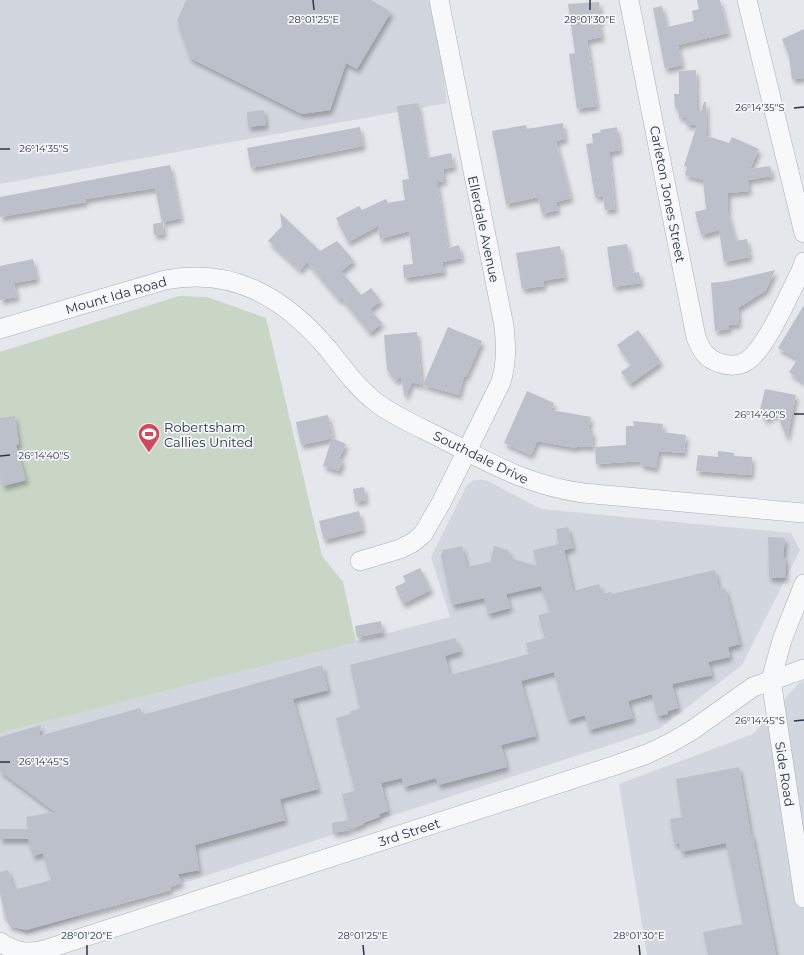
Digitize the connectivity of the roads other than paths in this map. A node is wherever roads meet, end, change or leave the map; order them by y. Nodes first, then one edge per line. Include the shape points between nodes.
1 (439, 0) edge
2 (630, 0) edge
3 (747, 0) edge
4 (804, 233) edge
5 (804, 262) edge
6 (234, 282) joint
7 (0, 329) edge
8 (466, 451) junction
9 (804, 513) edge
10 (360, 561) dead end
11 (804, 584) edge
12 (804, 669) edge
13 (771, 680) junction
14 (804, 898) edge
15 (0, 942) edge

1 - 8 street, Ellerdale Avenue via 506,344 505,368 501,382
2 - 5 street, Carleton Jones Street via 696,337 705,355 720,363 735,365 748,360 768,334
3 - 4 street
6 - 7 street, Mount Ida Road via 204,277 165,280
6 - 8 street, Southdale Drive via 272,298 295,314 376,402
8 - 9 street, Southdale Drive via 522,478 563,490
8 - 10 street, Ellerdale Avenue via 432,521 418,539 400,549
11 - 13 street, Side Road via 782,640
12 - 13 street, 3rd Street
13 - 14 street, Side Road
13 - 15 street, 3rd Street via 737,696 691,731 670,743 613,766 44,950 18,951

